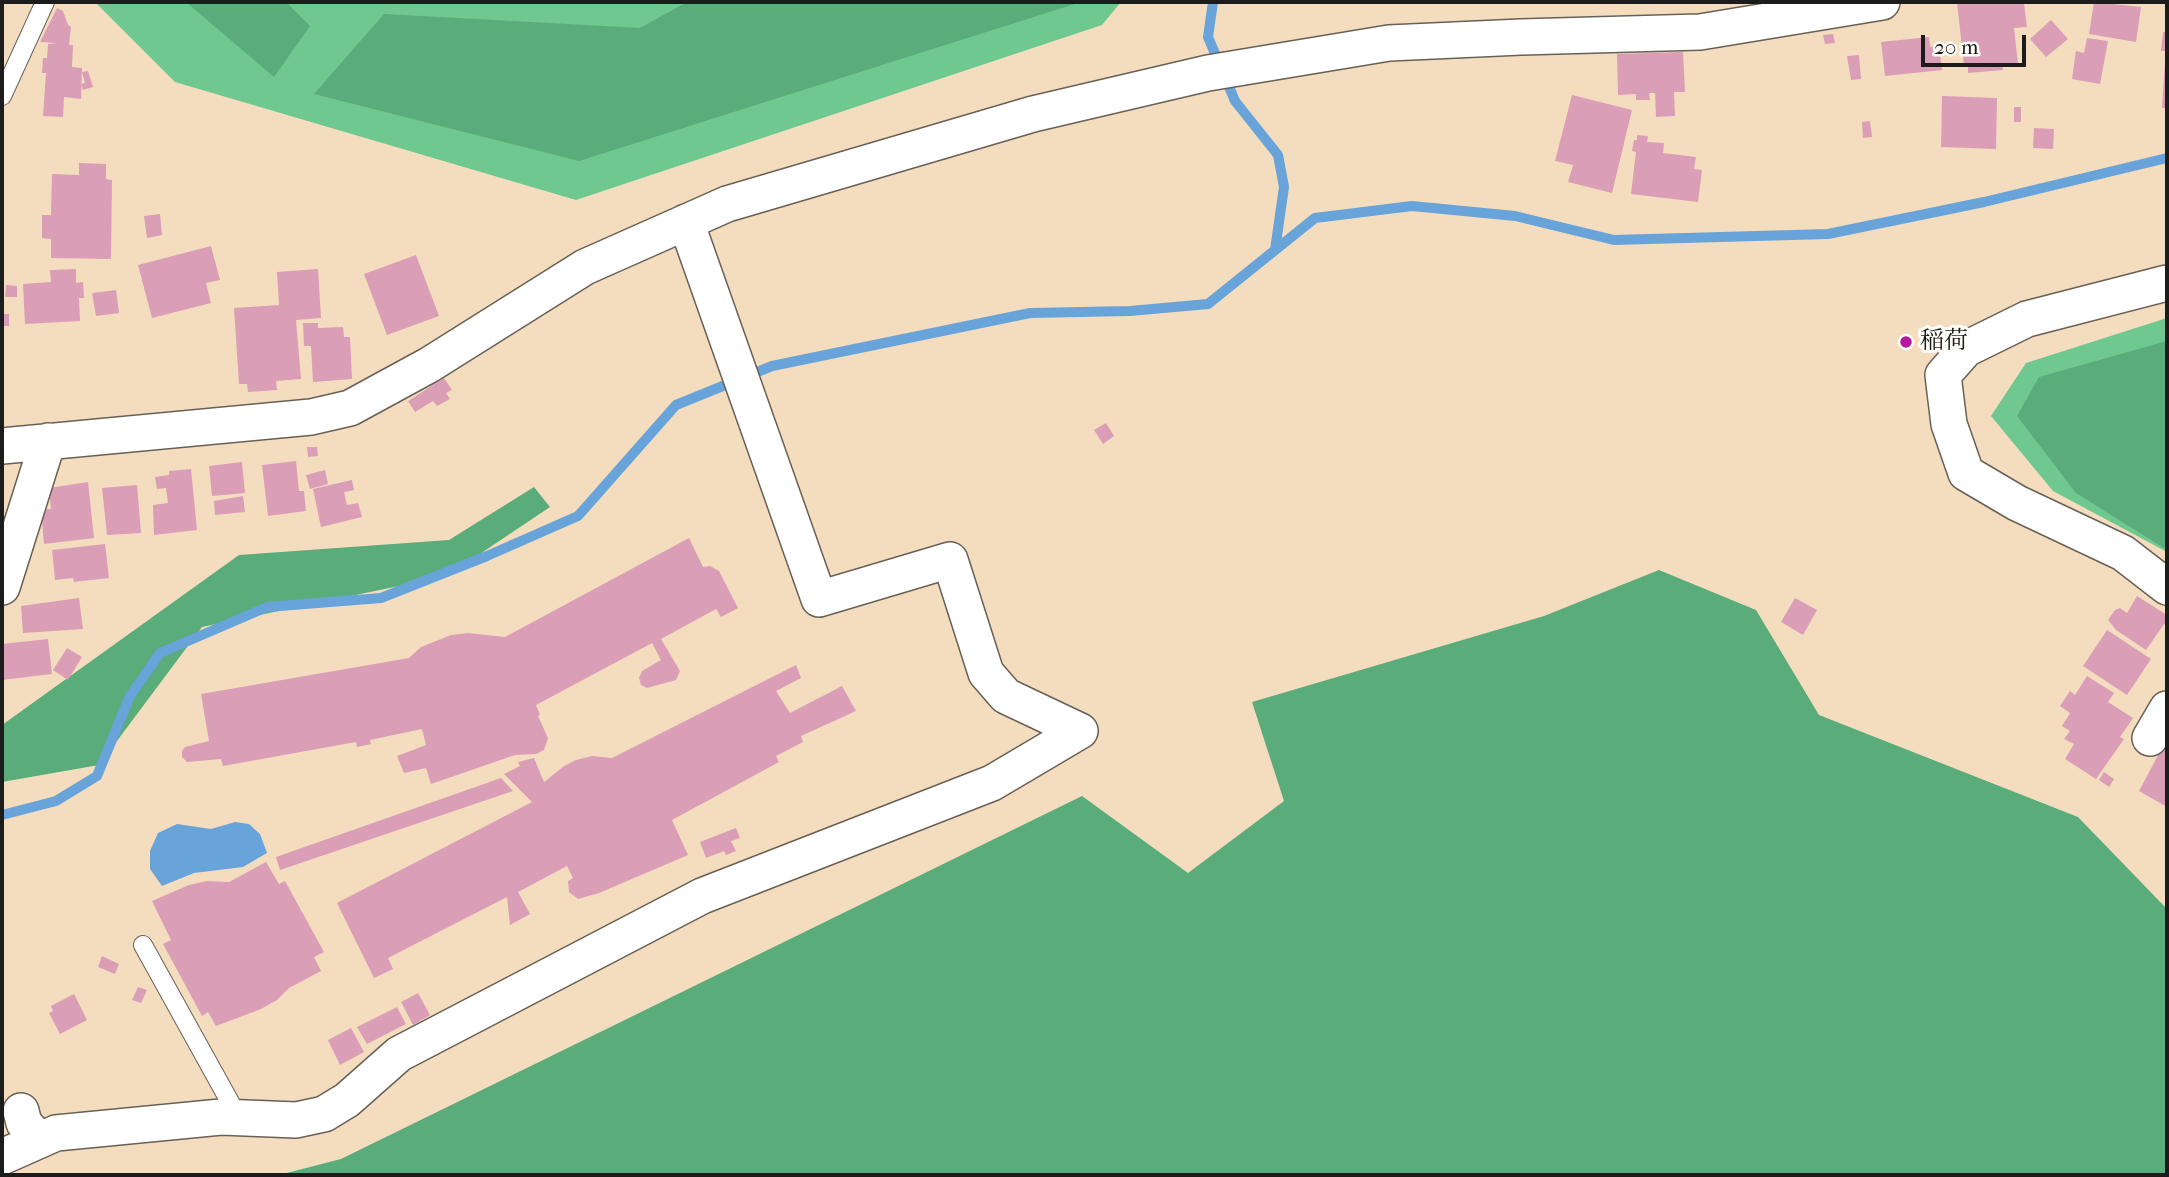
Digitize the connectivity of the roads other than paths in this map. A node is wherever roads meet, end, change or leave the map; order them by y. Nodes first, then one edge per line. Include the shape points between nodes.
1 (45, 2) edge
2 (1882, 2) edge
3 (2, 96) edge
4 (686, 222) junction
5 (2167, 283) edge
6 (48, 441) junction
7 (2, 446) edge
8 (2, 587) edge
9 (2167, 587) edge
10 (143, 945) dead end
11 (235, 1118) junction
12 (2, 1157) edge

1 - 3 lane
2 - 4 street via 1700,32 1389,43 1208,73 994,125 756,194
4 - 6 street via 585,267 429,365 350,408 311,417
4 - 11 street via 819,598 950,560 986,673 1006,696 1080,731 992,783 702,896 399,1054 324,1114 296,1120
5 - 9 street via 2027,319 1966,349 1943,375 1949,424 1966,472 2017,503 2123,553
6 - 7 street
6 - 8 street
10 - 11 lane
11 - 12 street via 56,1133 29,1125

